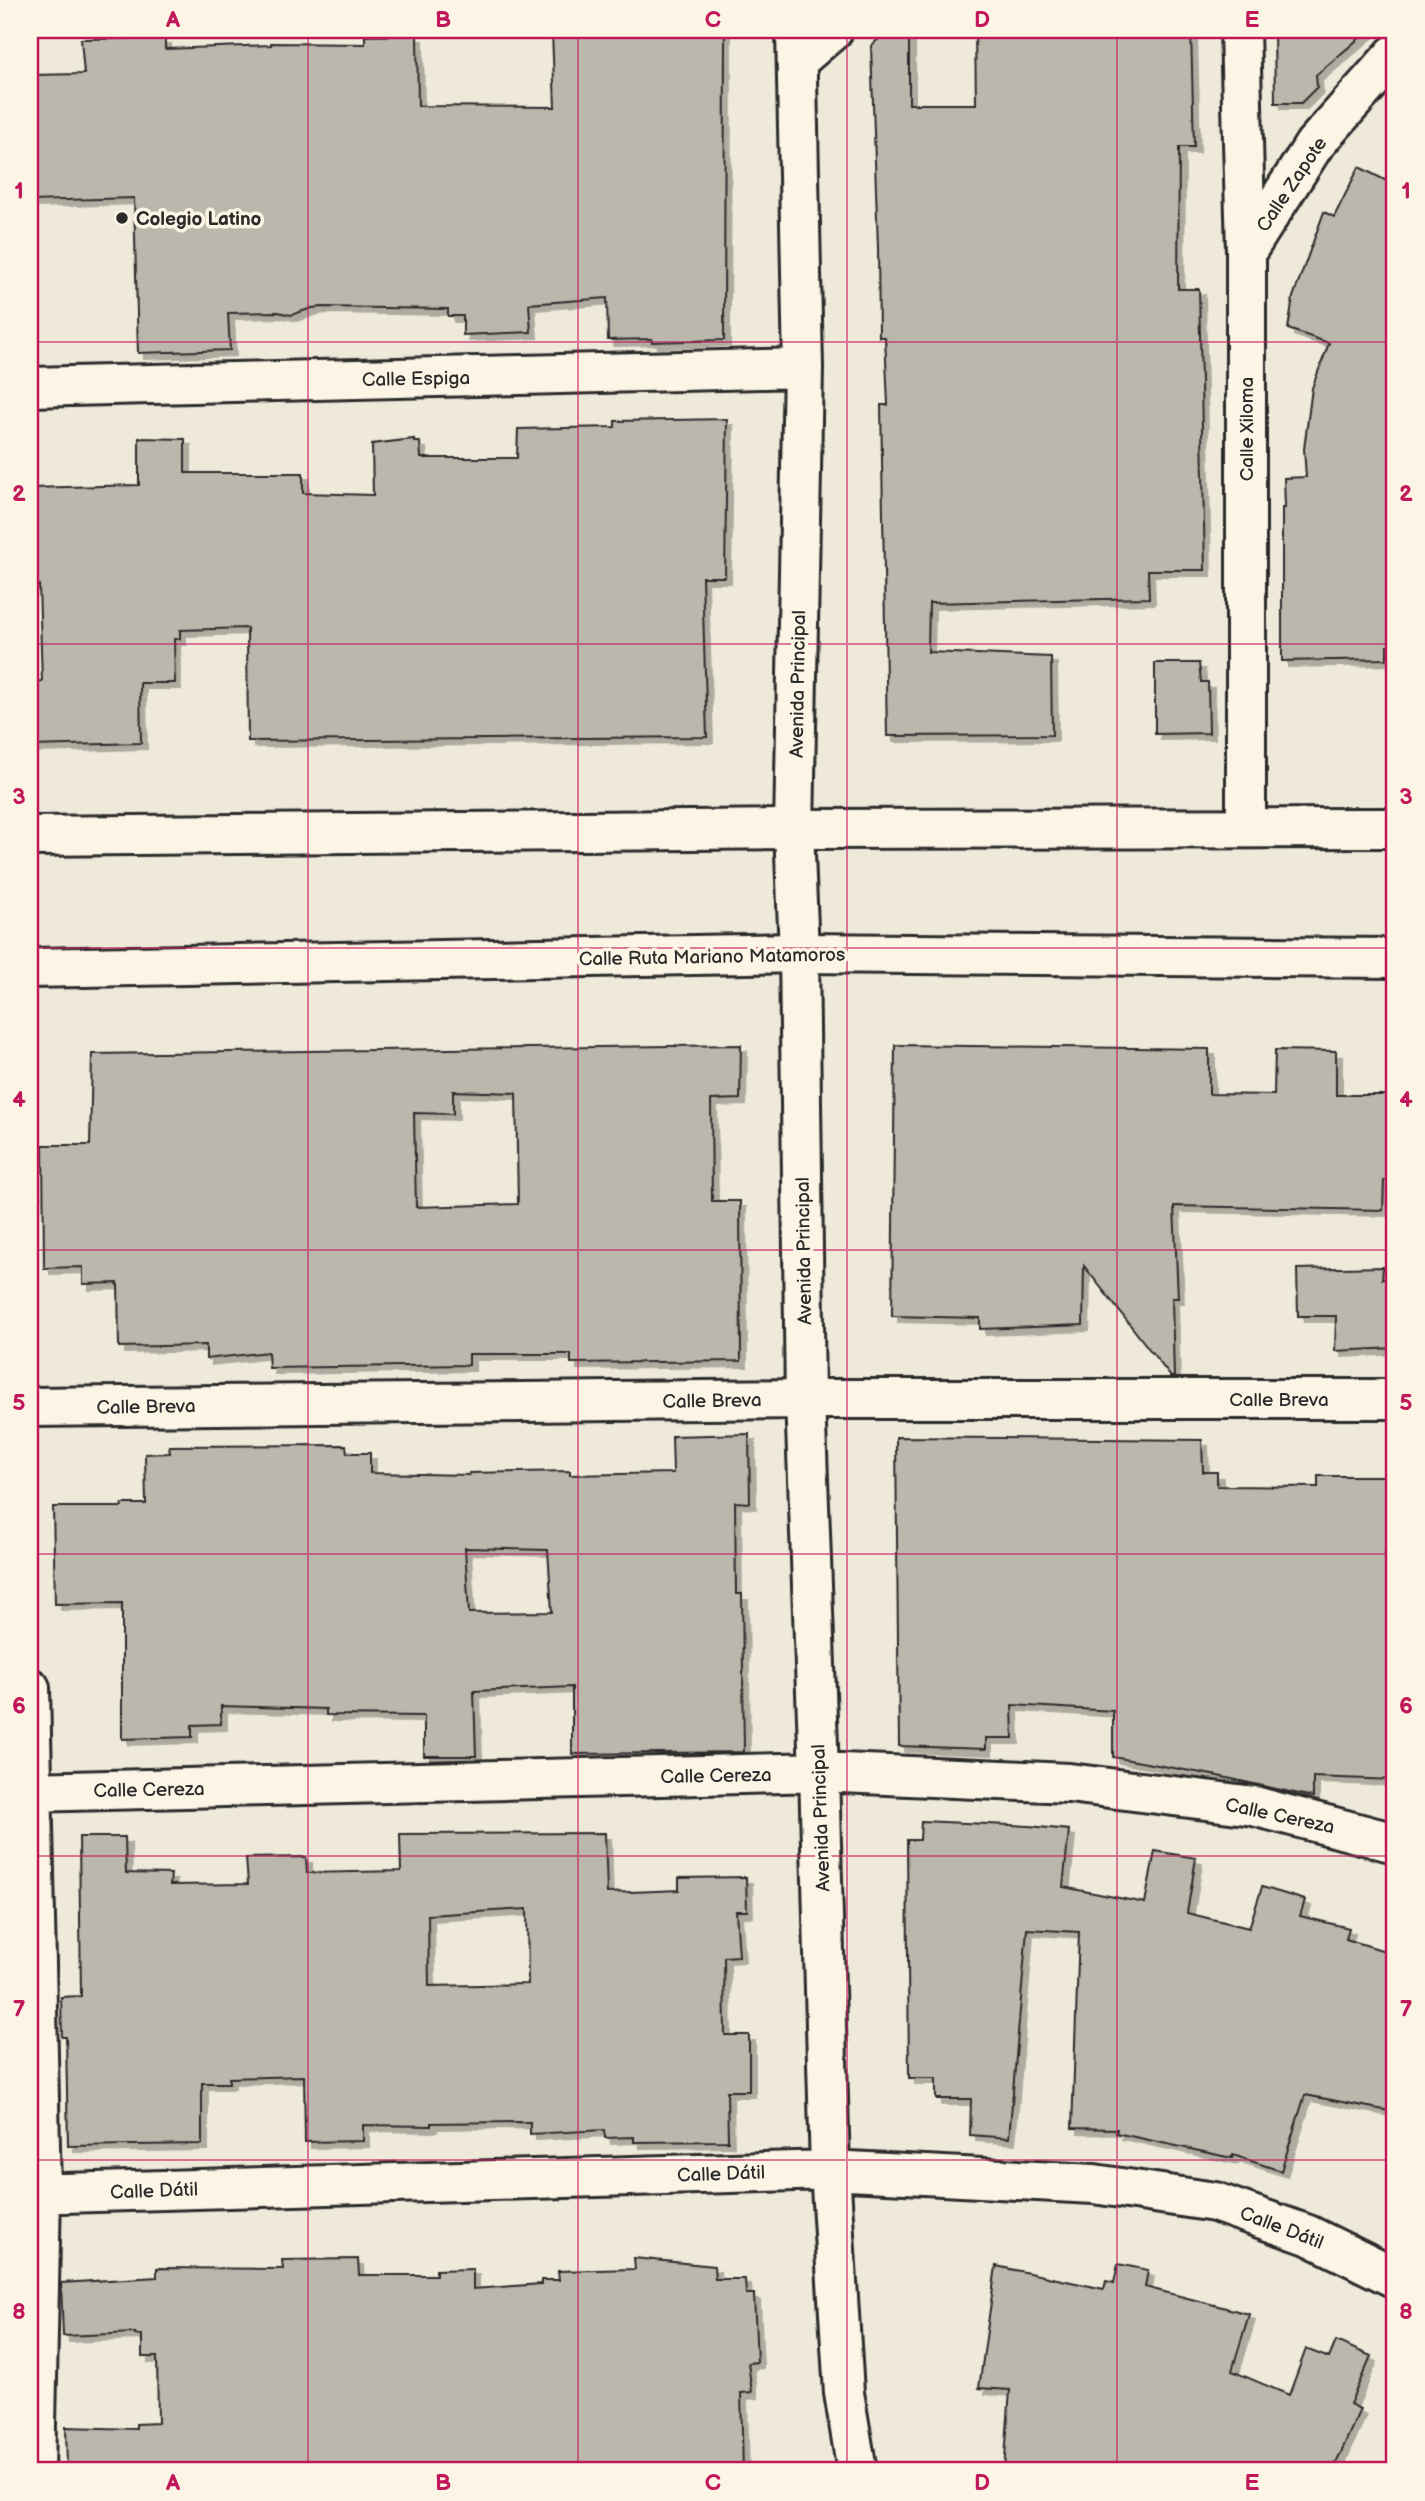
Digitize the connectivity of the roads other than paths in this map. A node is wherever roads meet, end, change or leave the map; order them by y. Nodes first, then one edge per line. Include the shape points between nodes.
1 (833, 30) edge
2 (1240, 30) edge
3 (797, 45) edge
4 (1395, 54) edge
5 (1246, 252) junction
6 (803, 368) junction
7 (30, 387) edge
8 (1247, 828) junction
9 (1395, 828) edge
10 (794, 829) junction
11 (30, 836) edge
12 (799, 953) junction
13 (1395, 958) edge
14 (30, 968) edge
15 (805, 1399) junction
16 (1395, 1399) edge
17 (30, 1407) edge
18 (30, 1688) edge
19 (819, 1772) junction
20 (32, 1792) edge
21 (1395, 1843) edge
22 (830, 2170) junction
23 (36, 2193) edge
24 (1395, 2278) edge
25 (35, 2471) edge
26 (857, 2471) edge

1 - 3 street
2 - 5 street, Calle Xiloma
3 - 6 street, Avenida Principal
4 - 5 street, Calle Zapote via 1314,145
5 - 8 street, Calle Xiloma
6 - 7 street, Calle Espiga
6 - 10 street, Avenida Principal
8 - 9 street
8 - 10 street
10 - 11 street
10 - 12 street, Avenida Principal
12 - 13 street, Calle Ruta Mariano Matamoros
12 - 14 street, Calle Ruta Mariano Matamoros
12 - 15 street, Avenida Principal
15 - 16 street, Calle Breva
15 - 17 street, Calle Breva
15 - 19 street, Avenida Principal
18 - 20 street
19 - 20 street, Calle Cereza
19 - 21 street, Calle Cereza via 1069,1783 1254,1806
19 - 22 street, Avenida Principal
20 - 23 street
22 - 23 street, Calle Dátil
22 - 24 street, Calle Dátil via 1094,2184 1215,2202 1308,2235
22 - 26 street, Avenida Principal via 844,2393
23 - 25 street

